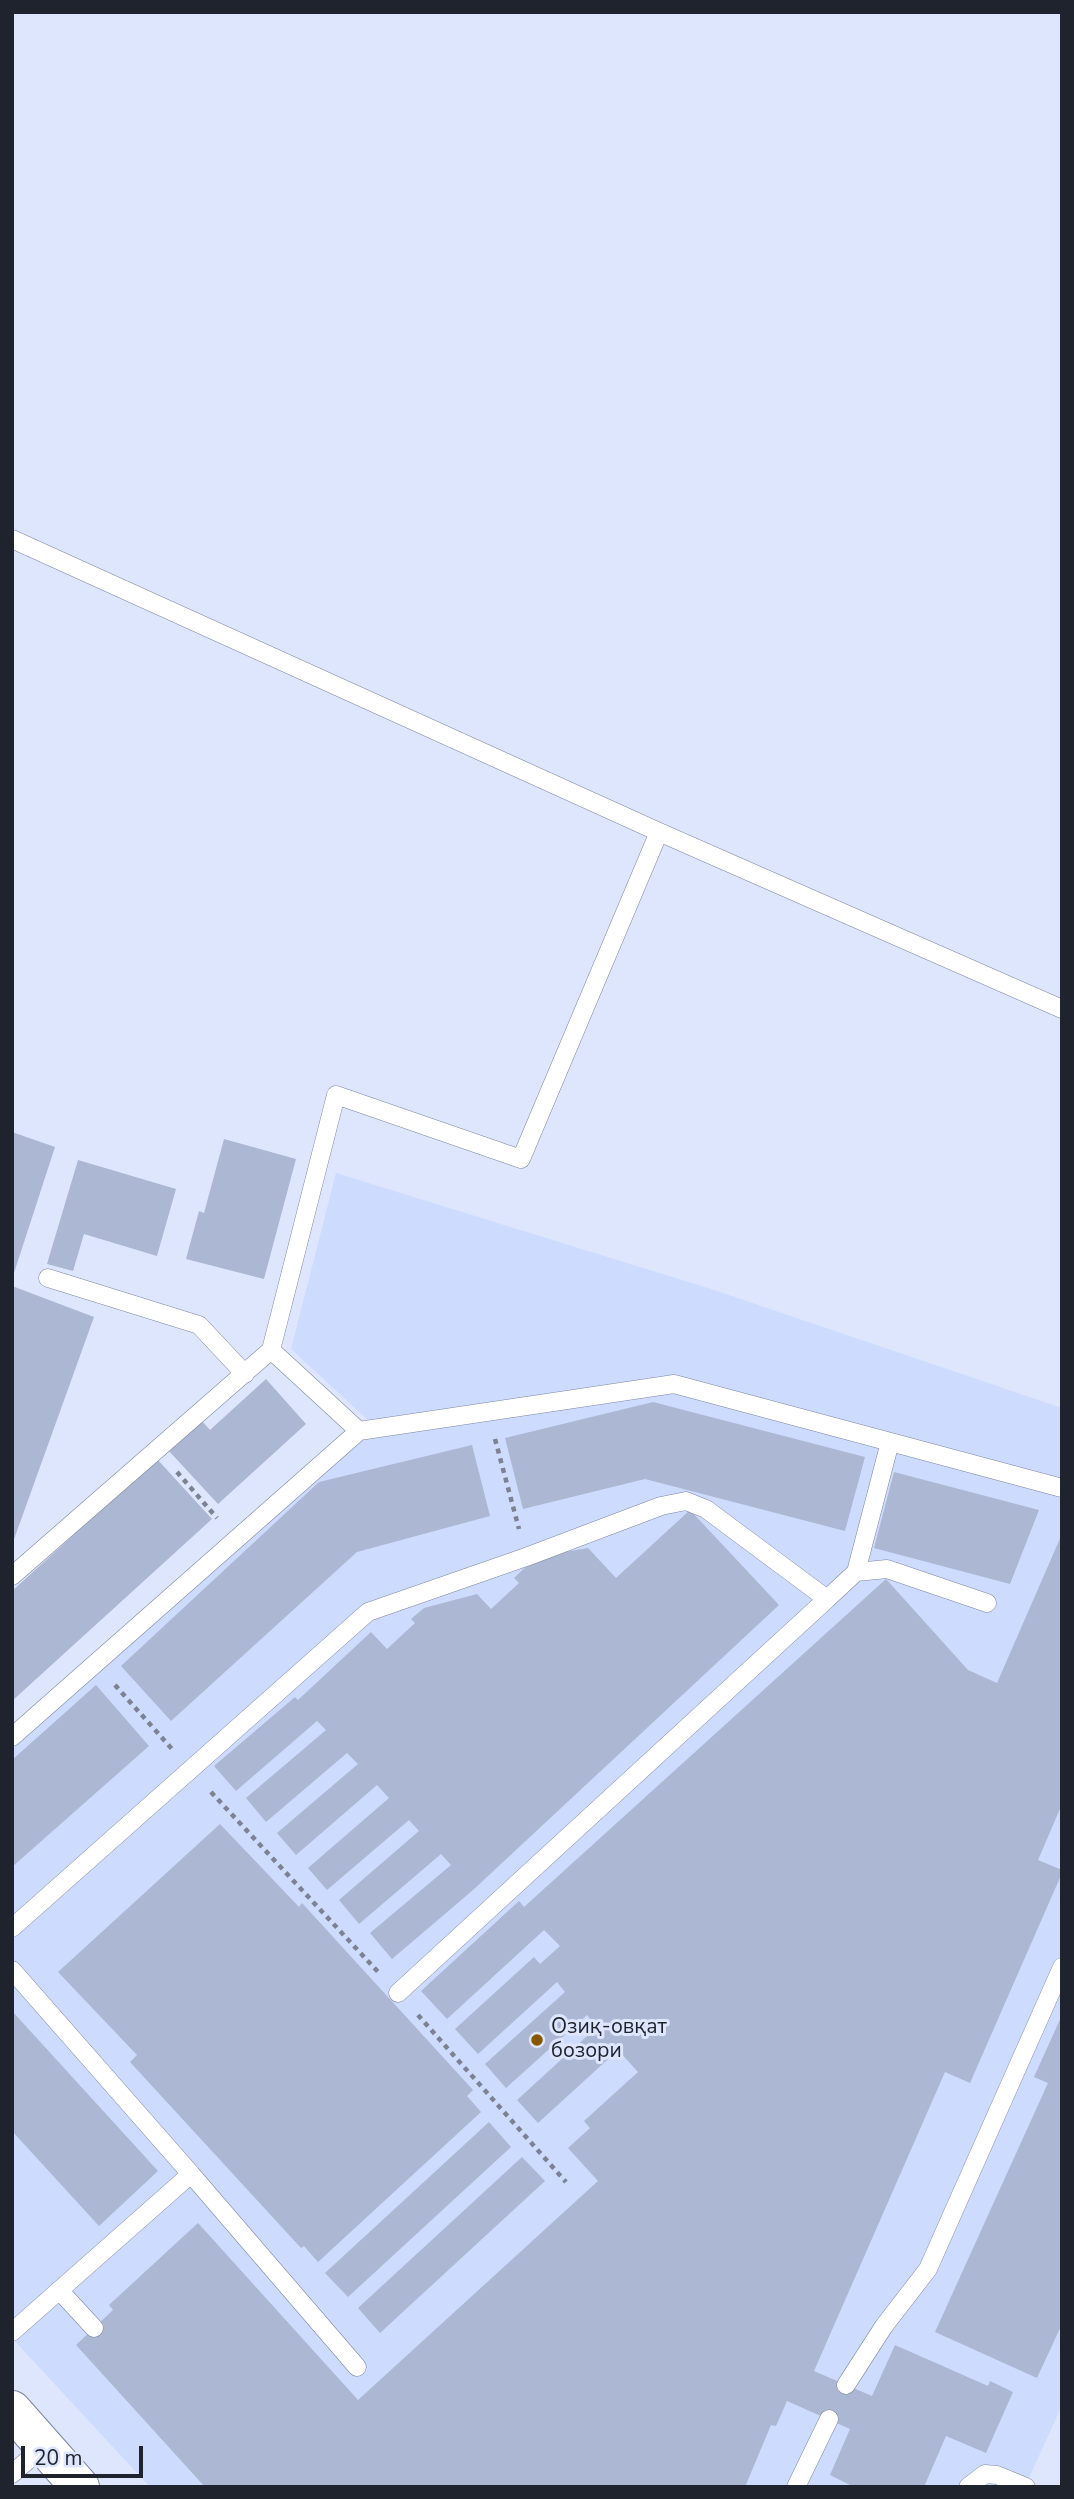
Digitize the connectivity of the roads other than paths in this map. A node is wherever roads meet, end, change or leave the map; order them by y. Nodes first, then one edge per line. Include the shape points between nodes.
1 (12, 539) edge
2 (659, 832) junction
3 (1062, 1009) edge
4 (48, 1278) dead end
5 (271, 1350) junction
6 (244, 1374) junction
7 (359, 1431) junction
8 (890, 1442) junction
9 (1062, 1488) edge
10 (856, 1572) junction
11 (12, 1576) edge
12 (827, 1599) junction
13 (987, 1603) dead end
14 (12, 1737) edge
15 (12, 1928) edge
16 (12, 1970) edge
17 (1060, 1977) edge
18 (398, 1993) road end
19 (191, 2174) junction
20 (59, 2290) junction
21 (94, 2328) dead end
22 (12, 2332) edge
23 (358, 2367) dead end
24 (846, 2385) dead end
25 (12, 2410) edge
26 (829, 2419) dead end
27 (44, 2446) junction
28 (12, 2474) edge
29 (80, 2487) edge
30 (796, 2487) edge
31 (968, 2487) edge
32 (1026, 2487) edge

1 - 2 lane
2 - 3 lane
2 - 5 lane via 521,1159 337,1095
4 - 6 lane via 198,1325
5 - 6 lane
5 - 7 lane
6 - 11 lane
7 - 8 lane via 674,1384
7 - 14 lane
8 - 9 lane
8 - 10 lane
10 - 12 lane
10 - 13 lane via 887,1569
12 - 15 lane via 706,1509 686,1501 661,1506 368,1612
12 - 18 lane
16 - 19 lane
17 - 24 lane via 928,2269
19 - 20 lane
19 - 23 lane
20 - 21 lane
20 - 22 lane
25 - 27 main road
26 - 30 lane
27 - 28 lane
27 - 29 main road
31 - 32 lane via 985,2474 998,2474

